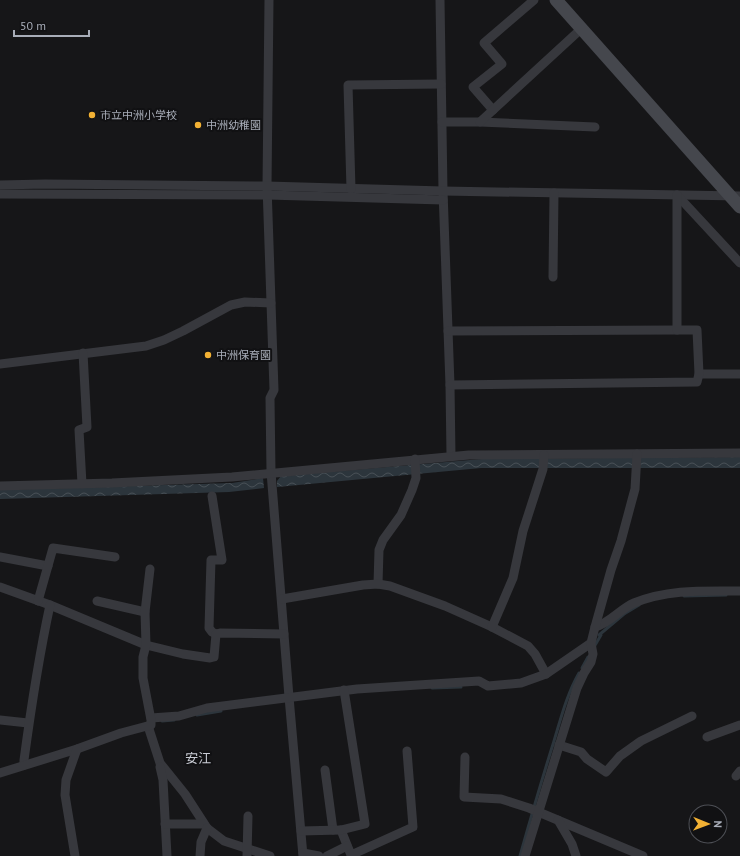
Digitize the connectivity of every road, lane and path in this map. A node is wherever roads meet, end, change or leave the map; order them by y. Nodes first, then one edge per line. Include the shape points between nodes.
1 (269, 0) edge
2 (440, 0) edge
3 (534, 0) edge
4 (556, 0) edge
5 (581, 29) junction
6 (441, 84) junction
7 (493, 110) junction
8 (442, 122) junction
9 (480, 122) junction
10 (595, 128) dead end
11 (0, 185) edge
12 (351, 189) junction
13 (267, 190) junction
14 (554, 193) junction
15 (0, 194) edge
16 (677, 195) junction
17 (443, 196) junction
18 (735, 196) edge
19 (740, 207) edge
20 (740, 263) edge
21 (553, 277) dead end
22 (270, 302) junction
23 (678, 330) junction
24 (448, 331) junction
25 (84, 353) junction
26 (0, 364) edge
27 (699, 374) junction
28 (740, 374) edge
29 (450, 385) junction
30 (740, 453) edge
31 (451, 456) junction
32 (544, 456) junction
33 (637, 456) junction
34 (415, 462) junction
35 (272, 474) junction
36 (82, 484) junction
37 (0, 486) edge
38 (212, 496) dead end
39 (0, 557) edge
40 (115, 557) dead end
41 (48, 566) junction
42 (150, 569) dead end
43 (378, 584) junction
44 (0, 587) edge
45 (740, 591) edge
46 (282, 599) junction
47 (38, 601) junction
48 (97, 601) dead end
49 (50, 605) junction
50 (145, 612) junction
51 (492, 627) junction
52 (595, 627) junction
53 (216, 634) junction
54 (284, 634) junction
55 (146, 644) junction
56 (592, 648) junction
57 (545, 672) junction
58 (344, 693) junction
59 (288, 697) junction
60 (692, 716) dead end
61 (0, 720) edge
62 (150, 722) junction
63 (28, 724) junction
64 (740, 725) edge
65 (707, 737) dead end
66 (559, 745) junction
67 (77, 749) junction
68 (407, 751) dead end
69 (465, 757) dead end
70 (24, 763) junction
71 (160, 763) junction
72 (325, 770) dead end
73 (0, 773) edge
74 (534, 810) junction
75 (248, 816) dead end
76 (558, 820) junction
77 (165, 824) junction
78 (206, 826) junction
79 (337, 830) junction
80 (301, 831) junction
81 (347, 846) junction
82 (247, 852) edge
83 (303, 854) edge
84 (75, 856) edge
85 (167, 856) edge
86 (200, 856) edge
87 (270, 856) edge
88 (319, 856) edge
89 (327, 856) edge
90 (525, 856) edge
91 (576, 856) edge
92 (643, 856) edge

1 - 13 street
2 - 6 street
3 - 7 street via 484,43 502,64 473,87
4 - 5 street
5 - 7 street
5 - 18 street
6 - 8 street
6 - 12 street via 348,86
7 - 9 street
8 - 9 street
8 - 17 street
9 - 10 street
11 - 13 street
12 - 13 street
12 - 17 street
13 - 15 street
13 - 17 street
13 - 22 street
14 - 16 street
14 - 17 street
14 - 21 street
16 - 18 street
16 - 20 street
16 - 23 street
17 - 24 street
18 - 19 street
22 - 25 street via 231,305 184,331 146,346
22 - 35 street via 274,390 270,398
23 - 24 street
23 - 27 street via 698,330
24 - 29 street
25 - 26 street
25 - 36 street via 86,427 79,430
27 - 28 street
27 - 29 street via 697,382
29 - 31 street
30 - 33 street
31 - 32 street
31 - 34 street
32 - 33 street
32 - 51 street via 543,469 524,531 514,578
33 - 52 street via 632,500
34 - 35 street
34 - 43 street via 416,476 404,509 382,540 379,550
35 - 36 street
35 - 46 street
36 - 37 street
38 - 53 street via 222,560 211,560 209,628
39 - 41 street
40 - 41 street via 53,548
41 - 47 street
42 - 50 street
43 - 46 street
43 - 51 street via 404,590
44 - 47 street
45 - 52 street via 683,591 648,598
46 - 54 street
47 - 49 street
48 - 50 street
49 - 55 street
49 - 63 street
50 - 55 street
51 - 57 street via 528,646
52 - 56 street
53 - 54 street
53 - 55 street via 214,658 184,654
54 - 59 street
55 - 62 street via 143,678
56 - 57 street
56 - 66 street via 591,662 577,688
57 - 58 street via 521,683 488,686 479,681
58 - 59 street
58 - 79 street via 365,824
59 - 62 street via 207,708
59 - 80 street
60 - 66 street via 641,741 620,756 606,772 581,752
61 - 63 street
62 - 67 street
62 - 71 street
63 - 70 street
64 - 65 street
66 - 74 street
67 - 70 street
67 - 84 street via 66,780 65,795
68 - 81 street via 413,827 351,855
69 - 74 street via 464,797 501,799
70 - 73 street
71 - 77 street
71 - 78 street
72 - 79 street
74 - 76 street
74 - 90 street
75 - 82 street
76 - 91 street
76 - 92 street
77 - 78 street
77 - 85 street
78 - 82 street via 224,841
78 - 86 street
79 - 80 street
79 - 81 street
80 - 83 street
81 - 89 street
82 - 87 street
83 - 88 street

